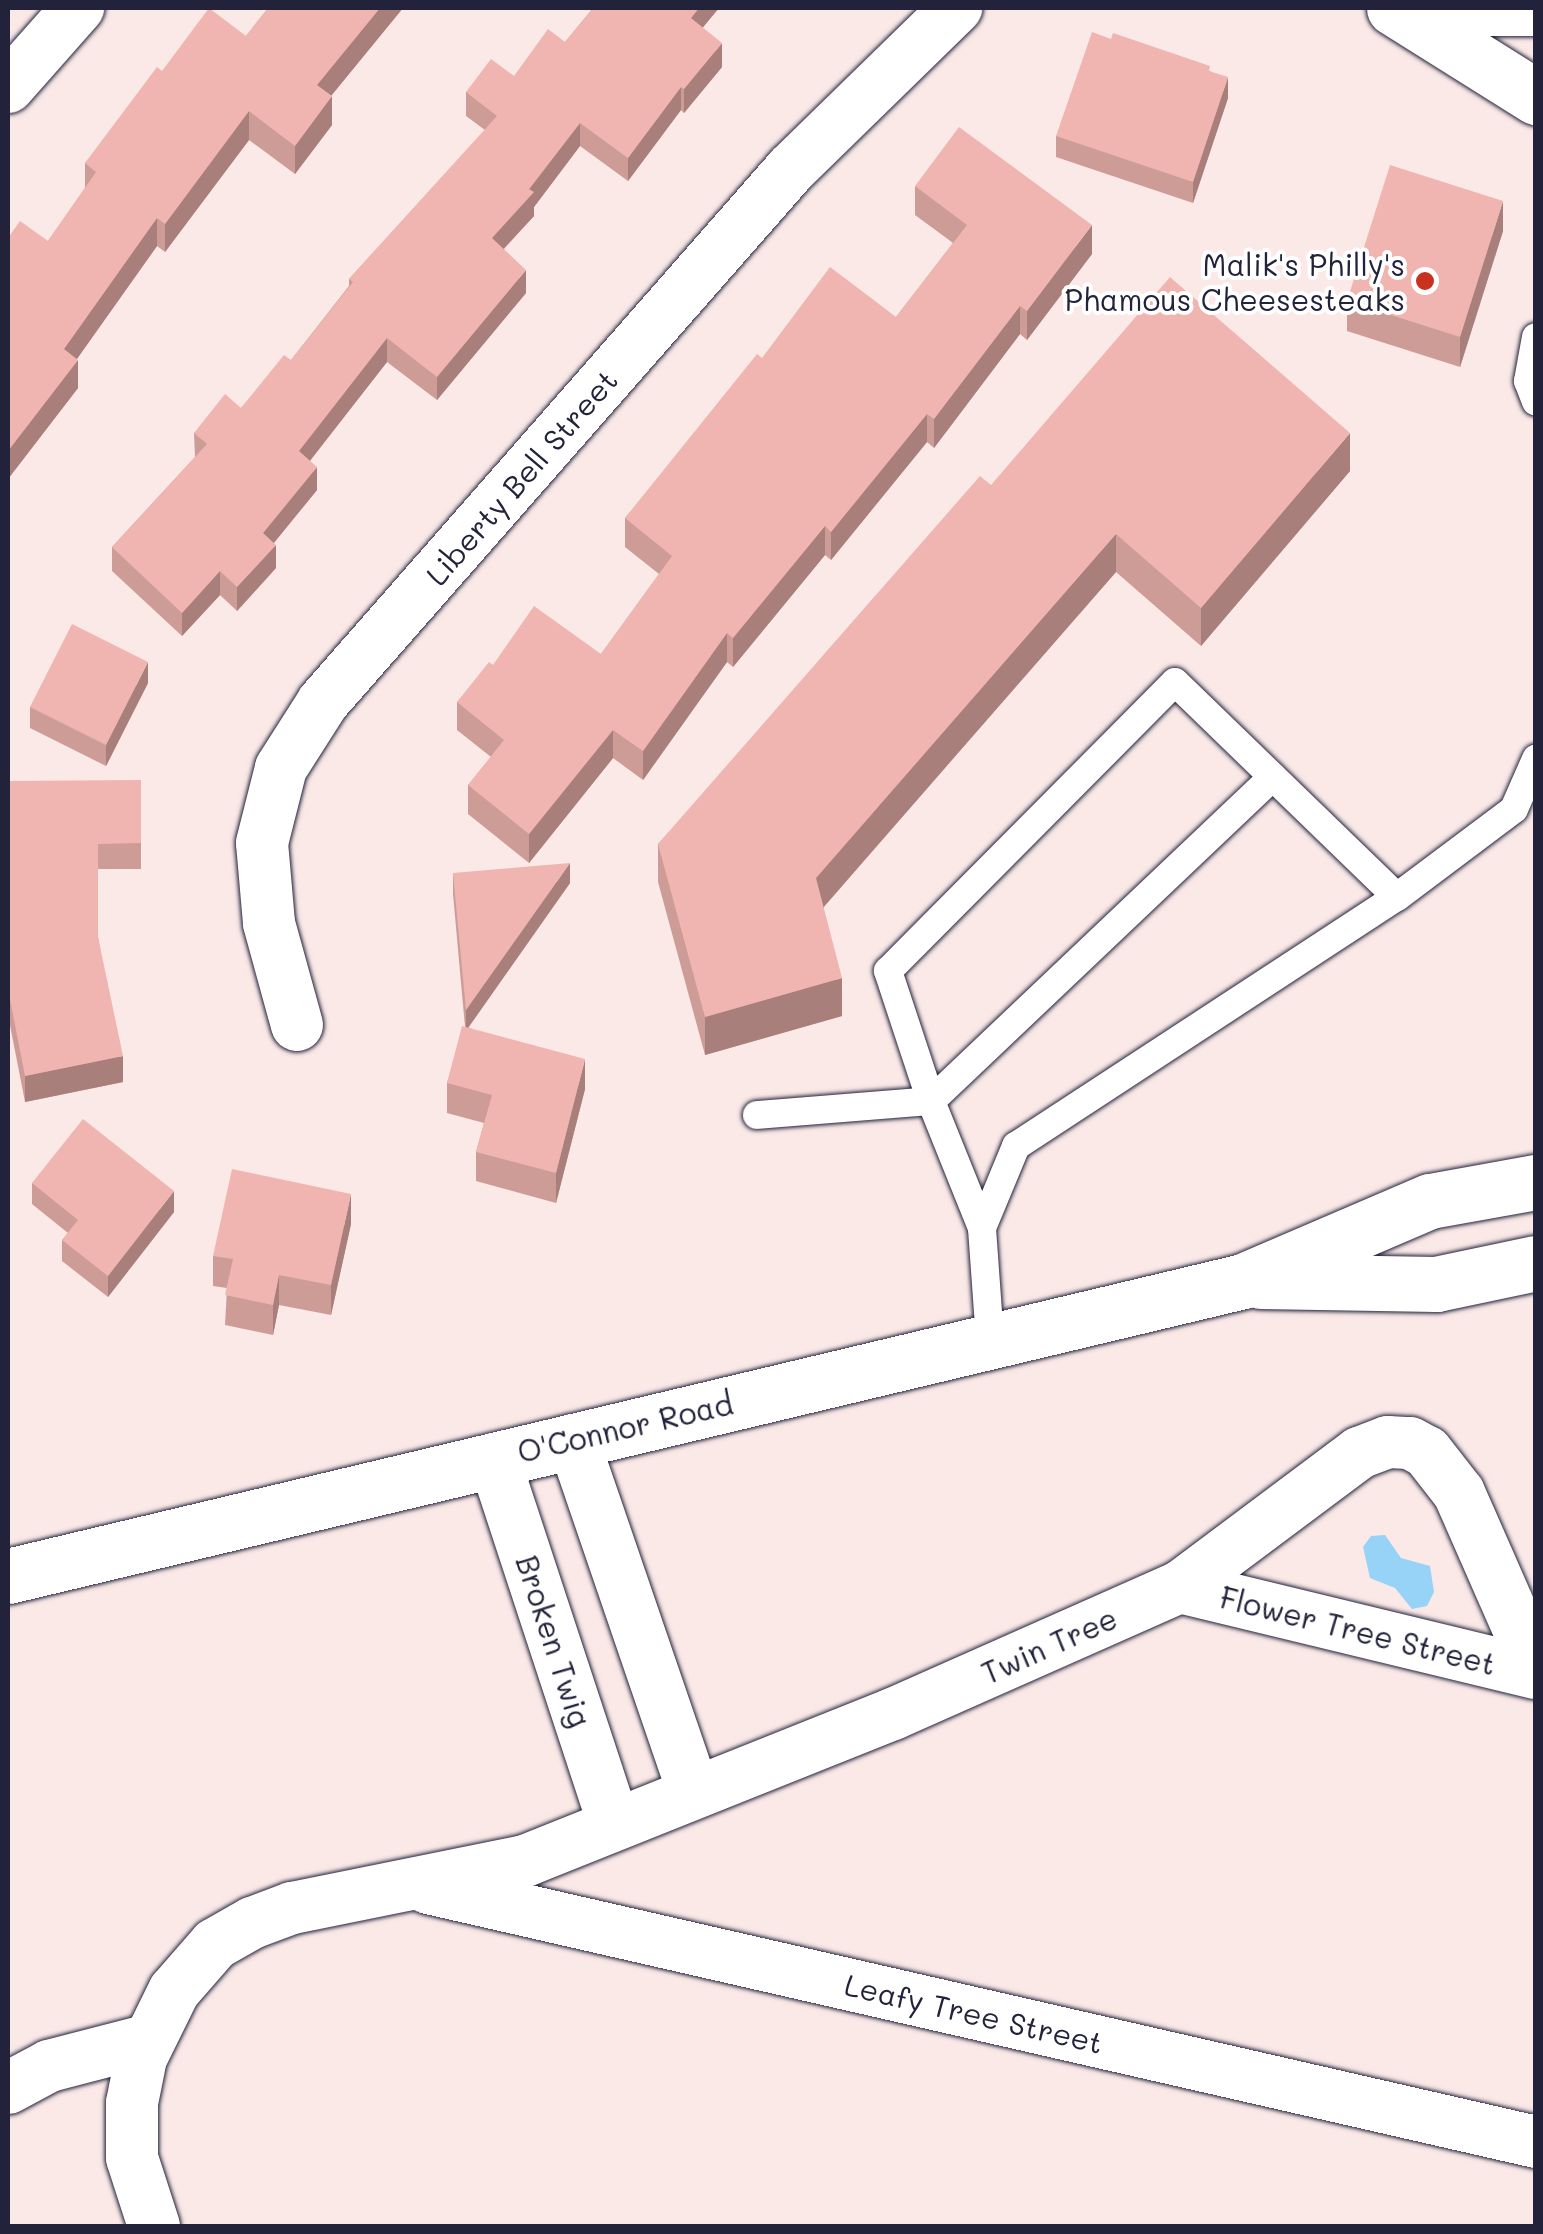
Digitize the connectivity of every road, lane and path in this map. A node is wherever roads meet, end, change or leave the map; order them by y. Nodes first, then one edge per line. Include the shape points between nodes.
1 (78, 8) edge
2 (956, 8) edge
3 (1394, 8) edge
4 (1416, 8) edge
5 (1536, 8) edge
6 (8, 88) edge
7 (1536, 97) edge
8 (1536, 337) edge
9 (1536, 402) edge
10 (1536, 759) edge
11 (1273, 777) junction
12 (1398, 897) junction
13 (297, 1025) dead end
14 (931, 1100) junction
15 (757, 1116) dead end
16 (1536, 1182) edge
17 (982, 1228) junction
18 (1536, 1263) edge
19 (1243, 1281) junction
20 (990, 1340) junction
21 (572, 1440) junction
22 (494, 1459) junction
23 (8, 1576) edge
24 (1180, 1587) junction
25 (1536, 1671) edge
26 (693, 1791) junction
27 (614, 1824) junction
28 (412, 1884) junction
29 (149, 2040) junction
30 (8, 2088) edge
31 (1536, 2142) edge
32 (154, 2226) edge

1 - 6 street
2 - 13 street, Liberty Bell Street via 792,170 323,702 281,768 262,843 268,923
3 - 7 main road
4 - 5 main road
8 - 9 lane via 1528,380
10 - 12 lane via 1514,810
11 - 12 lane
11 - 14 lane
11 - 14 lane via 1175,682 888,971
12 - 17 lane via 1016,1146
14 - 15 lane
14 - 17 lane
16 - 19 main road, O'Connor Road via 1430,1201
17 - 20 lane
18 - 19 main road, O'Connor Road via 1436,1284
19 - 20 main road, O'Connor Road
20 - 21 main road, O'Connor Road
21 - 22 main road, O'Connor Road
21 - 26 street
22 - 23 main road, O'Connor Road
22 - 27 street, Broken Twig
24 - 25 street, Flower Tree Street
24 - 25 street, Twin Tree via 1360,1453 1388,1442 1410,1443 1427,1452 1459,1493
24 - 26 street, Twin Tree via 893,1714
26 - 27 street, Twin Tree
27 - 28 street, Twin Tree via 525,1861
28 - 29 street, Twin Tree via 252,1922 215,1944 174,1990
28 - 31 street, Leafy Tree Street
29 - 30 street via 49,2066
29 - 32 street, Twin Tree via 132,2103 132,2158

